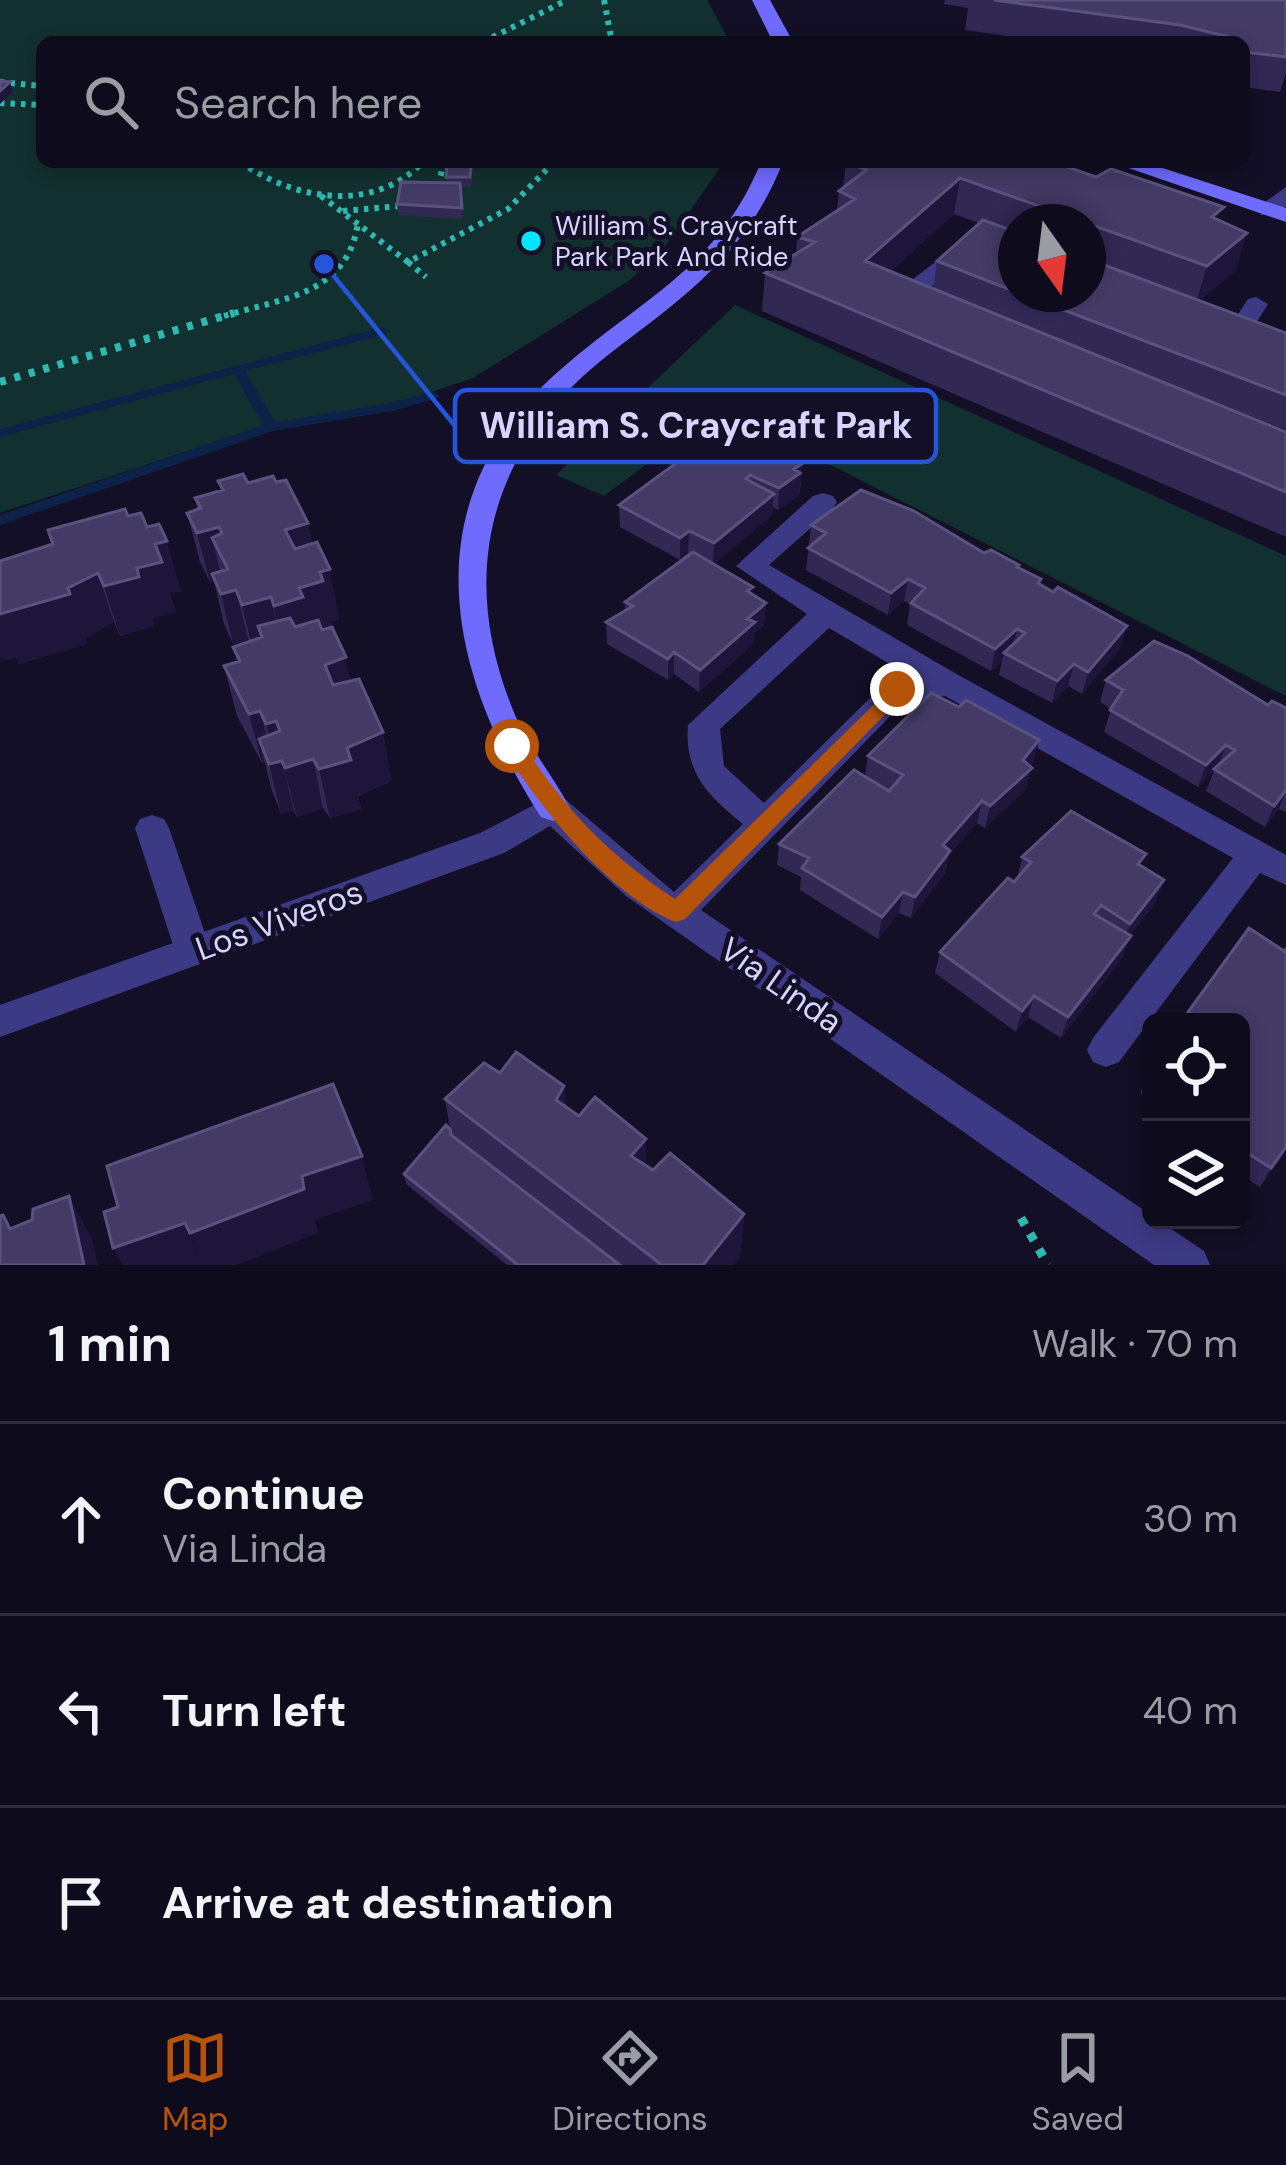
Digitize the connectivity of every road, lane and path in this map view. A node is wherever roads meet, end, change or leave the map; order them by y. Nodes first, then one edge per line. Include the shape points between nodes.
1 (567, 0) edge
2 (604, 0) edge
3 (761, 0) edge
4 (495, 36) edge
5 (611, 36) edge
6 (780, 36) edge
7 (0, 82) edge
8 (36, 85) edge
9 (0, 103) edge
10 (36, 105) edge
11 (249, 168) edge
12 (416, 168) edge
13 (444, 168) edge
14 (548, 168) edge
15 (769, 168) edge
16 (1144, 168) edge
17 (388, 185) junction
18 (321, 196) junction
19 (400, 206) edge
20 (1280, 206) edge
21 (341, 212) junction
22 (358, 224) junction
23 (998, 242) edge
24 (408, 262) junction
25 (426, 277) dead end
26 (1256, 304) dead end
27 (946, 315) edge
28 (1270, 342) edge
29 (0, 382) edge
30 (823, 502) dead end
31 (826, 613) junction
32 (949, 684) junction
33 (553, 808) junction
34 (765, 822) junction
35 (152, 829) dead end
36 (1270, 862) edge
37 (676, 913) junction
38 (194, 951) junction
39 (0, 1022) edge
40 (1106, 1049) dead end
41 (1021, 1218) dead end
42 (1048, 1265) edge
43 (1189, 1265) edge

1 - 4 path
2 - 5 path
3 - 6 street
7 - 8 path
9 - 10 path
11 - 18 path via 276,186
12 - 17 path
13 - 17 path via 442,186
14 - 24 path via 455,242
15 - 33 street, Via Linda via 747,218 699,274 546,395 507,443 485,494 470,586 482,666 512,746
16 - 20 street
17 - 18 path
18 - 21 path
19 - 21 path
21 - 22 path
22 - 24 path
22 - 29 path via 341,274 305,292
23 - 27 street via 980,235 904,297
24 - 25 path
26 - 28 street via 1228,327
30 - 31 street via 750,566
31 - 32 street
31 - 34 street via 704,725 709,777
32 - 34 street via 897,689
32 - 36 street
33 - 37 street, Via Linda
33 - 38 street, Los Viveros via 492,843
34 - 37 street
35 - 38 street
36 - 40 street
37 - 43 street, Via Linda
38 - 39 street, Los Viveros
41 - 42 path

